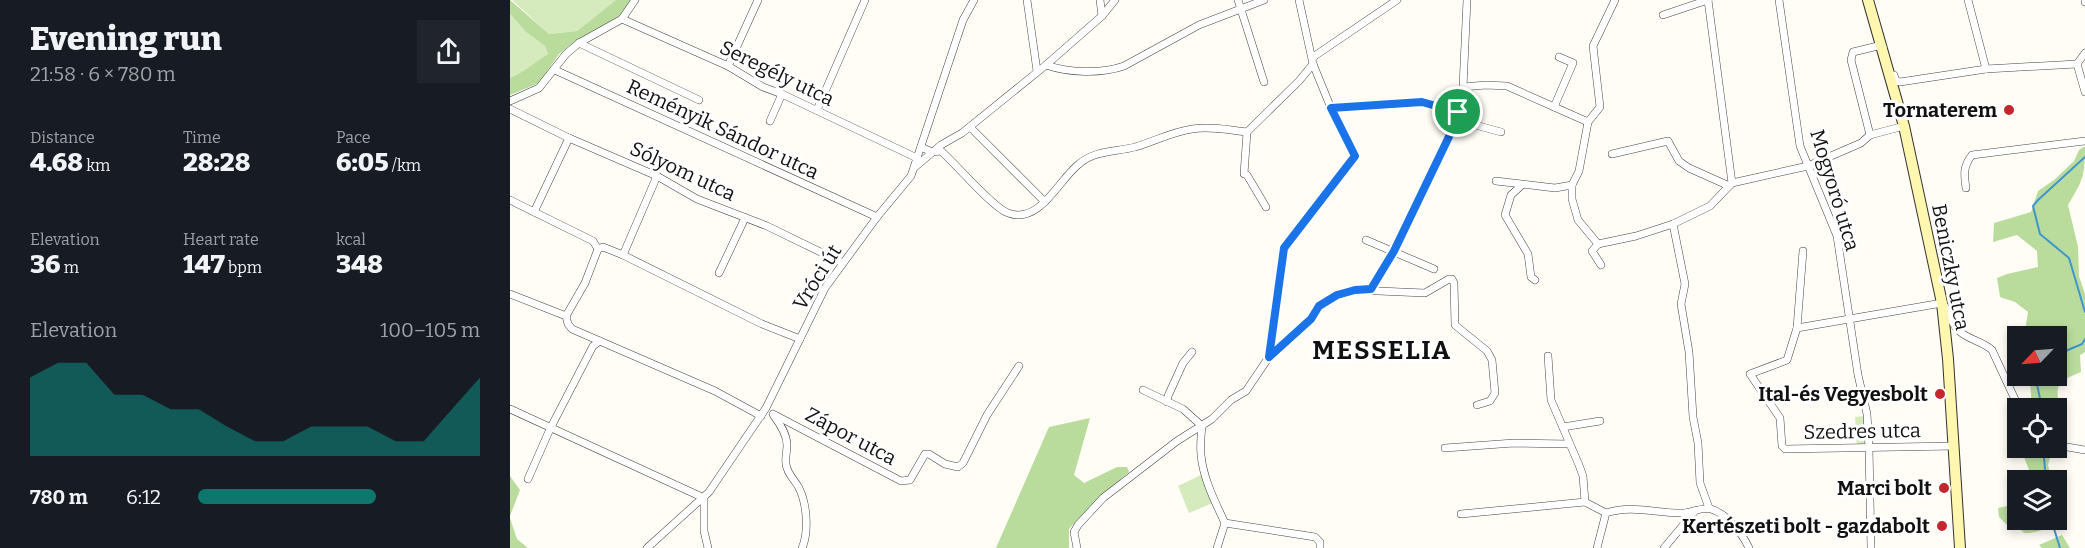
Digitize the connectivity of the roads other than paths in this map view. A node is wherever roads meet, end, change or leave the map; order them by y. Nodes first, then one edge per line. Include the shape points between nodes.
1 (635, 0) edge
2 (758, 0) edge
3 (865, 0) edge
4 (974, 0) edge
5 (1027, 0) edge
6 (1100, 0) edge
7 (1115, 0) edge
8 (1238, 0) edge
9 (1264, 0) edge
10 (1299, 0) edge
11 (1397, 0) edge
12 (1467, 0) edge
13 (1615, 0) edge
14 (1708, 0) edge
15 (1779, 0) edge
16 (1868, 0) edge
17 (1968, 0) edge
18 (1240, 9) junction
19 (1663, 15) dead end
20 (1102, 16) junction
21 (622, 19) junction
22 (579, 43) junction
23 (1882, 45) junction
24 (2085, 53) edge
25 (1559, 57) dead end
26 (1313, 61) junction
27 (2077, 64) junction
28 (1046, 65) junction
29 (728, 66) junction
30 (1986, 69) junction
31 (555, 70) junction
32 (1037, 71) junction
33 (1264, 82) dead end
34 (1463, 87) junction
35 (2085, 92) edge
36 (783, 94) junction
37 (699, 100) dead end
38 (510, 101) edge
39 (1554, 107) junction
40 (1331, 108) junction
41 (510, 109) edge
42 (816, 110) junction
43 (1458, 116) junction
44 (770, 121) dead end
45 (1588, 122) junction
46 (1904, 126) junction
47 (970, 127) junction
48 (1247, 132) junction
49 (1501, 132) dead end
50 (1870, 135) junction
51 (569, 138) junction
52 (2085, 141) edge
53 (921, 147) junction
54 (932, 152) junction
55 (1612, 154) dead end
56 (917, 158) junction
57 (1808, 166) junction
58 (915, 167) junction
59 (657, 176) junction
60 (1496, 181) dead end
61 (1522, 184) junction
62 (1730, 184) junction
63 (1572, 185) junction
64 (1966, 188) dead end
65 (510, 201) edge
66 (1045, 202) junction
67 (1266, 207) dead end
68 (534, 212) junction
69 (877, 217) junction
70 (745, 218) junction
71 (1673, 224) junction
72 (1366, 240) dead end
73 (1598, 244) junction
74 (598, 249) junction
75 (1394, 251) junction
76 (1803, 251) dead end
77 (623, 255) junction
78 (843, 263) junction
79 (1601, 265) dead end
80 (1434, 269) dead end
81 (719, 273) dead end
82 (1535, 279) dead end
83 (1371, 289) junction
84 (510, 294) edge
85 (1942, 303) junction
86 (566, 316) junction
87 (1849, 318) junction
88 (1797, 328) junction
89 (800, 339) junction
90 (600, 341) junction
91 (1192, 352) dead end
92 (1548, 356) dead end
93 (1269, 357) junction
94 (1019, 366) dead end
95 (1143, 390) dead end
96 (2014, 398) edge
97 (1167, 402) junction
98 (1477, 405) dead end
99 (766, 408) junction
100 (510, 410) edge
101 (772, 414) junction
102 (761, 416) junction
103 (1600, 421) dead end
104 (1202, 426) junction
105 (1563, 427) junction
106 (550, 429) junction
107 (1569, 444) junction
108 (1954, 446) junction
109 (2067, 447) edge
110 (1445, 448) dead end
111 (1869, 448) junction
112 (2085, 450) edge
113 (528, 479) dead end
114 (704, 498) junction
115 (1585, 502) junction
116 (1709, 508) junction
117 (1695, 511) junction
118 (1606, 513) junction
119 (1461, 514) dead end
120 (1225, 523) junction
121 (647, 548) edge
122 (708, 548) edge
123 (802, 548) edge
124 (1077, 548) edge
125 (1217, 548) edge
126 (1320, 548) edge
127 (1597, 548) edge
128 (1665, 548) edge
129 (1749, 548) edge
130 (1871, 548) edge
131 (1960, 548) edge

1 - 21 street
2 - 29 street
3 - 42 street
4 - 53 street, Vróci út via 963,20
5 - 32 street
6 - 20 street
7 - 20 street
8 - 18 street
9 - 18 street
10 - 26 street
11 - 26 street
12 - 34 street
13 - 45 street via 1593,46 1600,107
14 - 19 street
14 - 62 street
15 - 57 street, Mogyoró utca via 1800,146
16 - 23 main road, Beniczky utca
17 - 30 street
18 - 28 street via 1199,25 1112,70
18 - 33 street
20 - 28 street
21 - 22 street
21 - 29 street, Seregély utca
22 - 31 street
22 - 37 street
23 - 30 street via 1899,82
23 - 46 main road, Beniczky utca
23 - 50 street via 1853,52 1851,60
24 - 27 street
25 - 39 street via 1573,63
26 - 40 street
26 - 48 street via 1299,81
27 - 30 street
27 - 35 street
28 - 32 street
29 - 36 street, Seregély utca
31 - 38 street via 540,88
31 - 69 street, Reményik Sándor utca
32 - 47 street
34 - 39 street via 1507,86
34 - 43 street
36 - 42 street, Seregély utca
36 - 44 street
39 - 45 street
40 - 43 street via 1422,102
40 - 93 street via 1355,157 1284,248
41 - 51 street, Sólyom utca
42 - 56 street, Seregély utca
43 - 49 street
43 - 75 street
45 - 63 street via 1579,171
46 - 50 street
46 - 85 main road, Beniczky utca
47 - 54 street
47 - 66 street
48 - 66 street via 1195,128 1096,154 1079,164
48 - 67 street via 1244,174
50 - 57 street via 1861,143
51 - 59 street, Sólyom utca
51 - 68 street
52 - 64 street via 1972,155 1964,171
53 - 54 street
53 - 56 street, Vróci út
54 - 58 street
54 - 66 street via 941,151 1009,214 1027,214
55 - 62 street via 1668,141 1679,161 1689,168
56 - 58 street, Vróci út
57 - 62 street
57 - 87 street, Mogyoró utca via 1837,236
58 - 69 street, Vróci út
59 - 70 street, Sólyom utca via 697,199
59 - 77 street
60 - 61 street
61 - 63 street via 1554,188
61 - 82 street via 1510,195 1505,215 1528,254
62 - 71 street via 1710,206
63 - 73 street via 1578,220
65 - 68 street
68 - 74 street via 593,241
69 - 78 street, Vróci út
70 - 78 street, Sólyom utca
70 - 81 street
71 - 73 street
71 - 116 street via 1685,284 1681,304 1700,483
72 - 75 street
73 - 79 street via 1592,251
74 - 77 street via 603,247
74 - 86 street
75 - 80 street
75 - 83 street
76 - 88 street
77 - 89 street
78 - 89 street, Vróci út via 825,288
83 - 93 street via 1337,295 1319,306 1311,319
83 - 98 street via 1425,293 1452,279 1456,328 1487,351 1492,360 1495,393 1490,401
84 - 86 street
85 - 87 street
85 - 96 street via 1956,329 1992,350
85 - 108 main road, Beniczky utca
86 - 90 street via 572,329
87 - 88 street
87 - 111 street, Mogyoró utca via 1867,414
88 - 111 street, Szedres utca via 1785,363 1750,374 1780,418 1782,446
89 - 99 street, Vróci út
90 - 102 street via 715,391
90 - 106 street via 593,346
91 - 97 street via 1183,363
92 - 105 street via 1551,400
93 - 104 street via 1246,390
94 - 101 street, Zápor utca via 987,415 963,463 952,467 925,454 906,482
95 - 97 street
97 - 104 street via 1183,409
99 - 101 street
99 - 102 street, Vróci út
100 - 106 street
101 - 123 street via 785,434 786,464 804,500 806,540
102 - 114 street, Vróci út
103 - 105 street
104 - 120 street via 1202,461
104 - 124 street via 1103,498 1074,532
105 - 107 street
106 - 113 street
106 - 114 street
107 - 110 street
107 - 115 street via 1582,476
108 - 111 street, Szedres utca
108 - 131 main road, Beniczky utca
109 - 112 street
111 - 130 street, Mogyoró utca
114 - 121 street, Vróci út
114 - 122 street
115 - 118 street
115 - 119 street
116 - 117 street
116 - 129 street via 1735,526
117 - 118 street via 1620,508
117 - 128 street
118 - 127 street
120 - 125 street
120 - 126 street via 1315,537

